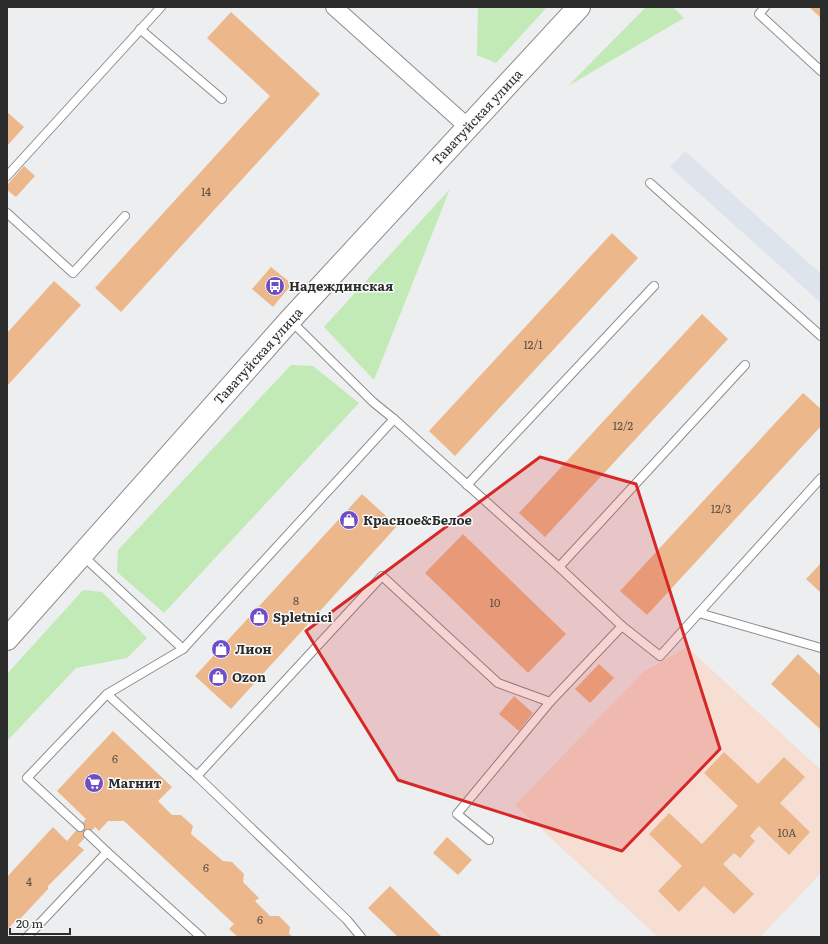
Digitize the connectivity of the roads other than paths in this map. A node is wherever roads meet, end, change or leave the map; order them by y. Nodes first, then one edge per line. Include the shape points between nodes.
1 (161, 7) edge
2 (334, 7) edge
3 (579, 7) edge
4 (765, 7) edge
5 (140, 29) junction
6 (821, 71) edge
7 (222, 99) dead end
8 (468, 127) junction
9 (7, 176) edge
10 (650, 183) dead end
11 (7, 213) edge
12 (125, 216) dead end
13 (654, 286) dead end
14 (290, 320) junction
15 (821, 336) edge
16 (745, 366) dead end
17 (394, 419) junction
18 (821, 478) edge
19 (467, 485) junction
20 (82, 555) junction
21 (559, 567) junction
22 (699, 612) junction
23 (622, 626) junction
24 (7, 639) edge
25 (821, 648) edge
26 (183, 649) junction
27 (107, 694) junction
28 (550, 702) junction
29 (197, 776) junction
30 (80, 827) dead end
31 (88, 834) dead end
32 (489, 840) dead end
33 (107, 852) junction
34 (27, 937) edge
35 (201, 937) edge
36 (361, 937) edge

1 - 5 lane
2 - 8 street
3 - 8 main road, Таватуйская улица
4 - 6 lane via 759,14
5 - 7 lane
5 - 9 lane
8 - 14 main road, Таватуйская улица
10 - 15 lane
11 - 12 lane via 73,273
13 - 19 lane
14 - 17 lane via 373,402
14 - 20 main road, Таватуйская улица
16 - 21 lane
17 - 19 lane
17 - 26 lane
18 - 22 lane
19 - 21 lane
20 - 24 main road, Таватуйская улица
20 - 26 lane
21 - 23 lane
22 - 23 lane via 660,656
22 - 25 lane
23 - 28 lane
26 - 27 lane
27 - 29 lane
27 - 30 lane via 27,778
28 - 29 lane via 498,683 382,576
28 - 32 lane via 457,814
29 - 36 lane via 347,920
31 - 33 lane
33 - 34 lane
33 - 35 lane

